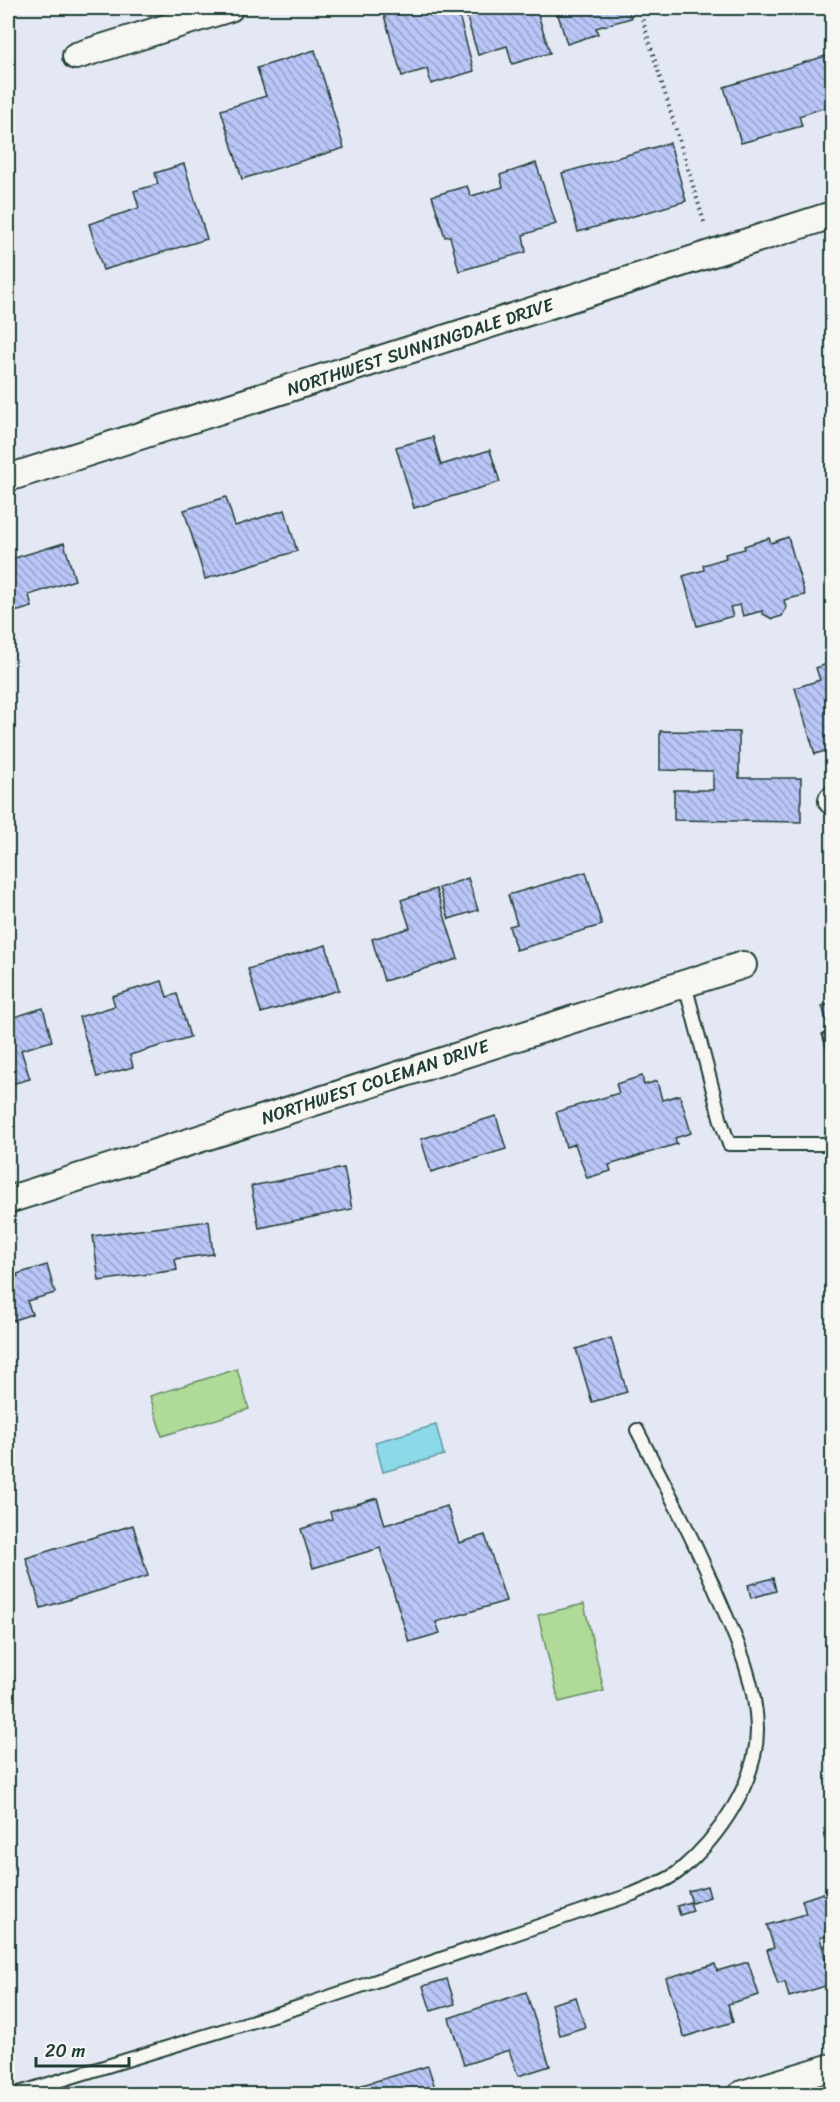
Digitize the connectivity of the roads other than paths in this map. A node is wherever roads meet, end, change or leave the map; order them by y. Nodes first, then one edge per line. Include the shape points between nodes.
1 (230, 8) edge
2 (76, 56) dead end
3 (832, 215) edge
4 (8, 478) edge
5 (743, 965) dead end
6 (685, 984) junction
7 (832, 1144) edge
8 (8, 1200) edge
9 (637, 1430) dead end
10 (832, 2067) edge
11 (16, 2094) edge
12 (742, 2094) edge

1 - 2 street
3 - 4 street, NORTHWEST SUNNINGDALE DRIVE
5 - 6 street, NORTHWEST COLEMAN DRIVE
6 - 7 lane via 729,1144
6 - 8 street, NORTHWEST COLEMAN DRIVE
9 - 11 lane via 707,1571 752,1685 757,1729 753,1763 734,1808 708,1842 676,1873 633,1894 299,2007
10 - 12 street

